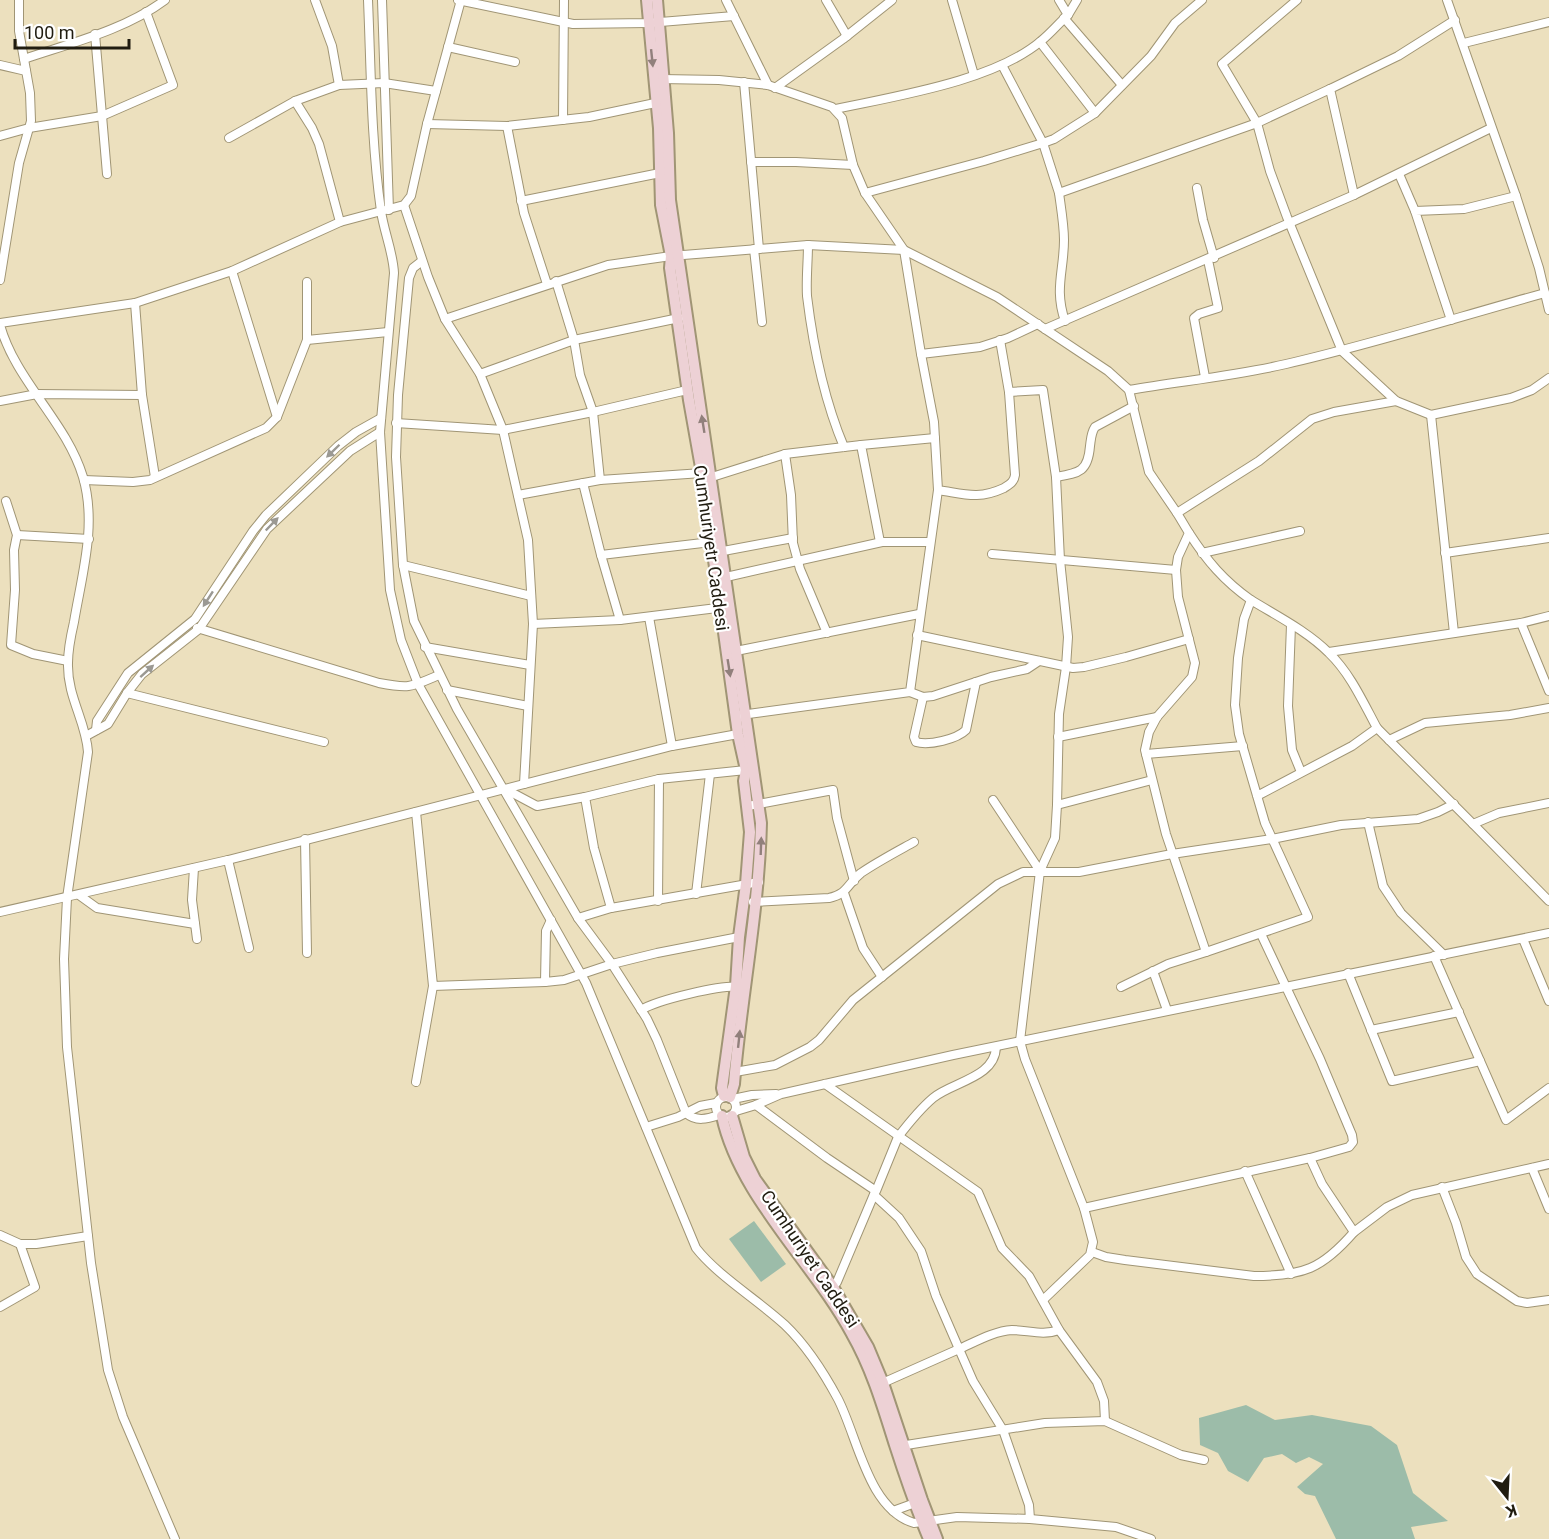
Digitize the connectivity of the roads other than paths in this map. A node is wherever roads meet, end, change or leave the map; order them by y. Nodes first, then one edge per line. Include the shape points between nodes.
1 (19, 0) edge
2 (165, 0) edge
3 (315, 0) edge
4 (368, 0) edge
5 (382, 0) edge
6 (459, 0) edge
7 (564, 0) edge
8 (647, 0) edge
9 (657, 0) edge
10 (726, 0) edge
11 (826, 0) edge
12 (892, 0) edge
13 (952, 0) edge
14 (1059, 0) edge
15 (1077, 0) edge
16 (1202, 0) edge
17 (1297, 0) edge
18 (1447, 0) edge
19 (146, 12) junction
20 (734, 16) junction
21 (1066, 17) junction
22 (1455, 20) junction
23 (1549, 22) edge
24 (564, 23) junction
25 (654, 23) junction
26 (95, 34) junction
27 (847, 36) junction
28 (1040, 42) junction
29 (1464, 43) junction
30 (448, 47) junction
31 (24, 59) junction
32 (515, 62) dead end
33 (0, 65) edge
34 (1002, 65) junction
35 (26, 71) junction
36 (974, 75) junction
37 (659, 79) junction
38 (372, 82) junction
39 (384, 82) junction
40 (744, 82) junction
41 (339, 85) junction
42 (1122, 85) junction
43 (772, 86) junction
44 (1330, 89) junction
45 (436, 92) junction
46 (295, 101) junction
47 (661, 102) junction
48 (836, 110) junction
49 (1095, 113) junction
50 (102, 116) junction
51 (563, 120) junction
52 (1257, 123) junction
53 (427, 124) junction
54 (507, 126) junction
55 (29, 128) junction
56 (1491, 128) junction
57 (0, 136) edge
58 (229, 138) dead end
59 (1043, 143) junction
60 (752, 162) junction
61 (853, 165) junction
62 (660, 173) junction
63 (107, 174) dead end
64 (1399, 174) junction
65 (1197, 188) dead end
66 (1059, 192) junction
67 (865, 193) junction
68 (1354, 195) junction
69 (1516, 196) junction
70 (521, 201) junction
71 (404, 205) junction
72 (385, 211) junction
73 (1415, 211) junction
74 (340, 222) junction
75 (1289, 223) junction
76 (808, 245) junction
77 (756, 249) junction
78 (904, 250) junction
79 (675, 256) junction
80 (1211, 259) junction
81 (422, 261) junction
82 (232, 271) junction
83 (0, 280) edge
84 (556, 281) junction
85 (307, 282) dead end
86 (547, 284) junction
87 (1545, 293) junction
88 (135, 303) junction
89 (1549, 310) edge
90 (679, 318) junction
91 (445, 319) junction
92 (1065, 321) junction
93 (1451, 321) junction
94 (762, 322) dead end
95 (0, 324) edge
96 (1042, 327) junction
97 (388, 332) junction
98 (307, 340) junction
99 (574, 340) junction
100 (1000, 340) junction
101 (1342, 351) junction
102 (921, 354) junction
103 (480, 374) junction
104 (1205, 377) junction
105 (1549, 378) edge
106 (687, 390) junction
107 (1129, 390) junction
108 (1009, 392) junction
109 (37, 394) junction
110 (142, 395) junction
111 (0, 401) edge
112 (1396, 401) junction
113 (1134, 406) junction
114 (593, 412) junction
115 (1431, 415) junction
116 (277, 417) junction
117 (381, 418) junction
118 (396, 423) junction
119 (503, 430) junction
120 (380, 432) junction
121 (935, 438) junction
122 (861, 446) junction
123 (844, 447) junction
124 (786, 454) junction
125 (707, 475) junction
126 (155, 477) junction
127 (1056, 477) junction
128 (84, 480) junction
129 (600, 480) junction
130 (584, 483) junction
131 (938, 490) junction
132 (518, 495) junction
133 (6, 501) dead end
134 (1177, 513) junction
135 (1300, 531) dead end
136 (1189, 533) junction
137 (17, 535) junction
138 (793, 538) junction
139 (1549, 538) edge
140 (89, 539) junction
141 (880, 542) junction
142 (930, 542) junction
143 (715, 549) junction
144 (1202, 553) junction
145 (1445, 553) junction
146 (992, 554) dead end
147 (601, 555) junction
148 (798, 559) junction
149 (1060, 560) junction
150 (403, 565) junction
151 (1176, 570) junction
152 (726, 577) junction
153 (531, 596) junction
154 (1251, 600) junction
155 (724, 607) junction
156 (919, 614) junction
157 (1549, 616) edge
158 (650, 617) junction
159 (620, 621) junction
160 (1521, 623) junction
161 (190, 624) junction
162 (533, 624) junction
163 (1291, 625) junction
164 (199, 629) junction
165 (827, 633) junction
166 (1454, 633) junction
167 (917, 635) junction
168 (1189, 639) junction
169 (425, 647) junction
170 (736, 651) junction
171 (1329, 652) junction
172 (68, 661) junction
173 (1039, 661) junction
174 (530, 665) junction
175 (1066, 667) junction
176 (439, 675) junction
177 (976, 682) junction
178 (418, 684) junction
179 (447, 690) junction
180 (910, 692) junction
181 (1549, 692) edge
182 (127, 693) junction
183 (923, 696) junction
184 (528, 706) junction
185 (1549, 708) edge
186 (741, 715) junction
187 (1157, 717) junction
188 (1377, 728) junction
189 (96, 730) junction
190 (738, 734) junction
191 (86, 736) junction
192 (1058, 737) junction
193 (1389, 740) junction
194 (324, 742) dead end
195 (672, 746) junction
196 (1243, 746) junction
197 (1146, 754) junction
198 (746, 770) junction
199 (1301, 772) junction
200 (710, 774) junction
201 (659, 779) junction
202 (1152, 780) junction
203 (524, 784) junction
204 (505, 789) junction
205 (479, 795) junction
206 (1257, 796) junction
207 (585, 797) junction
208 (993, 800) dead end
209 (1549, 803) edge
210 (1454, 804) junction
211 (753, 805) junction
212 (1057, 805) junction
213 (416, 812) junction
214 (1368, 822) junction
215 (1473, 824) junction
216 (1272, 838) junction
217 (305, 839) junction
218 (914, 842) dead end
219 (1172, 854) junction
220 (228, 860) junction
221 (194, 867) junction
222 (1040, 871) junction
223 (854, 881) junction
224 (759, 882) junction
225 (746, 884) junction
226 (844, 893) junction
227 (696, 894) junction
228 (80, 895) junction
229 (67, 898) junction
230 (658, 901) junction
231 (1549, 901) edge
232 (756, 902) junction
233 (743, 903) junction
234 (611, 908) junction
235 (0, 912) edge
236 (578, 918) junction
237 (551, 920) junction
238 (195, 924) junction
239 (1549, 933) edge
240 (1261, 934) junction
241 (739, 937) junction
242 (197, 939) dead end
243 (1523, 939) junction
244 (249, 948) dead end
245 (1206, 952) junction
246 (307, 953) dead end
247 (1444, 955) junction
248 (1434, 957) junction
249 (612, 964) junction
250 (1153, 971) junction
251 (1348, 973) junction
252 (582, 975) junction
253 (882, 977) junction
254 (545, 982) junction
255 (433, 986) junction
256 (740, 986) junction
257 (1284, 986) junction
258 (1121, 987) dead end
259 (1549, 1001) edge
260 (641, 1010) junction
261 (1167, 1010) junction
262 (1459, 1012) junction
263 (1371, 1030) junction
264 (1020, 1041) junction
265 (996, 1047) junction
266 (1480, 1061) junction
267 (735, 1071) junction
268 (416, 1082) dead end
269 (825, 1084) junction
270 (1549, 1088) edge
271 (781, 1094) junction
272 (726, 1099) junction
273 (756, 1105) junction
274 (686, 1113) junction
275 (727, 1114) junction
276 (646, 1126) junction
277 (898, 1137) junction
278 (1310, 1158) junction
279 (1549, 1164) edge
280 (1532, 1168) junction
281 (1245, 1171) junction
282 (1442, 1187) junction
283 (875, 1193) junction
284 (1084, 1208) junction
285 (1549, 1209) edge
286 (1354, 1232) junction
287 (0, 1235) edge
288 (88, 1236) junction
289 (20, 1244) junction
290 (1092, 1252) junction
291 (1292, 1274) junction
292 (829, 1290) junction
293 (1043, 1300) junction
294 (1549, 1300) edge
295 (0, 1307) edge
296 (1059, 1330) junction
297 (959, 1349) junction
298 (879, 1384) junction
299 (1105, 1421) junction
300 (1003, 1430) junction
301 (899, 1446) junction
302 (1204, 1460) dead end
303 (915, 1503) junction
304 (893, 1511) junction
305 (1030, 1519) junction
306 (926, 1522) junction
307 (175, 1539) edge
308 (929, 1539) edge
309 (937, 1539) edge
310 (1151, 1539) edge

1 - 31 street
2 - 19 street
3 - 41 street via 332,46
4 - 38 street
5 - 39 street
6 - 24 street
6 - 30 street
7 - 24 street
8 - 25 main road
9 - 25 main road
10 - 20 street
11 - 27 street
12 - 27 street
13 - 36 street
14 - 21 street
15 - 21 street
16 - 42 street via 1175,23
17 - 52 street via 1222,64
18 - 22 street
19 - 26 street
19 - 50 street via 173,85
20 - 25 street
20 - 43 street
21 - 28 street
21 - 42 street
22 - 29 street
22 - 44 street via 1398,56
23 - 29 street
24 - 25 street
24 - 51 street
25 - 37 main road
26 - 31 street
26 - 50 street
27 - 43 street
28 - 34 street
28 - 49 street
29 - 56 street
30 - 32 street
30 - 45 street
31 - 35 street
33 - 35 street
34 - 36 street
34 - 59 street
35 - 55 street
36 - 48 street
37 - 40 street
37 - 47 main road
38 - 39 street
38 - 41 street
38 - 72 street
39 - 45 street
39 - 72 street
40 - 43 street
40 - 60 street
41 - 46 street
42 - 49 street
43 - 48 street
44 - 52 street
44 - 68 street
45 - 53 street
46 - 58 street
46 - 74 street via 319,144
47 - 51 street
47 - 62 main road, Cumhuriyetr Caddesi
47 - 79 main road
48 - 61 street via 842,118
49 - 59 street
50 - 55 street
50 - 63 street
51 - 54 street
52 - 66 street
52 - 75 street
53 - 54 street
53 - 71 street via 411,196
54 - 70 street
55 - 57 street
55 - 83 street via 19,163
56 - 64 street
56 - 69 street
59 - 66 street
59 - 67 street
60 - 61 street
60 - 77 street
61 - 67 street
62 - 70 street
62 - 79 main road, Cumhuriyetr Caddesi via 661,206
64 - 68 street
64 - 73 street
65 - 80 street
66 - 92 street via 1064,239 1059,289
67 - 78 street
68 - 75 street
69 - 73 street via 1464,209
69 - 87 street
70 - 86 street
71 - 72 street
71 - 81 street
72 - 74 street
72 - 97 street via 393,264
73 - 93 street
74 - 82 street
75 - 80 street
75 - 101 street
76 - 77 street
76 - 78 street
76 - 123 street via 807,294 816,347 831,417
77 - 79 street
77 - 94 street
78 - 96 street via 997,297
78 - 102 street
79 - 84 street via 608,265
79 - 90 main road, Cumhuriyetr Caddesi via 670,268
125 -> 79 main road
80 - 92 street
80 - 104 street via 1218,308 1194,318
81 - 91 street
81 - 118 street via 409,278
82 - 88 street
82 - 116 street
84 - 86 street
84 - 99 street
85 - 98 street
86 - 91 street
87 - 89 street
87 - 93 street
88 - 95 street
88 - 110 street
90 - 99 street
90 - 106 main road, Cumhuriyetr Caddesi
91 - 103 street
92 - 96 street
93 - 101 street
95 - 109 street via 20,370
96 - 100 street
96 - 107 street via 1108,371
97 - 98 street
97 - 117 street
98 - 116 street
99 - 103 street
99 - 114 street via 580,375
100 - 102 street via 980,347
100 - 108 street
101 - 104 street
101 - 112 street
102 - 121 street
103 - 119 street
104 - 107 street
105 - 115 street via 1511,398
106 - 114 street
106 - 125 main road, Cumhuriyetr Caddesi
107 - 113 street
108 - 127 street via 1043,390
108 - 131 street via 1016,475 1013,482 981,496
109 - 110 street
109 - 111 street
109 - 128 street via 68,441
110 - 126 street
112 - 115 street
112 - 134 street via 1312,419 1259,461
113 - 127 street via 1095,427 1089,459 1083,469
113 - 134 street via 1149,472
114 - 119 street
114 - 129 street
115 - 145 street
116 - 126 street via 259,433
117 - 120 street
117 -> 161 street via 338,446 266,515
118 - 119 street
118 - 150 street
119 - 132 street
164 -> 120 street via 267,529 339,460
120 - 178 street via 390,590 401,640
121 - 122 street
121 - 131 street
122 - 123 street
122 - 141 street
123 - 124 street
124 - 125 street
124 - 138 street
125 - 129 street
125 - 143 main road
126 - 128 street via 139,482
127 - 149 street
128 - 140 street
129 - 130 street
130 - 132 street
130 - 147 street
131 - 142 street
132 - 153 street via 528,540
133 - 137 street
134 - 136 street
135 - 144 street
136 - 144 street
136 - 151 street
137 - 140 street
137 - 172 street via 11,645
138 - 143 street
138 - 148 street
139 - 145 street
140 - 172 street
141 - 142 street
141 - 148 street
142 - 156 street
143 - 147 street
143 - 152 main road
143 - 155 main road, Cumhuriyetr Caddesi
144 - 154 street via 1230,586
145 - 166 street
146 - 149 street
147 - 159 street
148 - 152 street
148 - 165 street
149 - 151 street
149 - 175 street via 1068,637
150 - 153 street
150 - 169 street via 412,614
151 - 168 street via 1178,597
152 - 155 main road
153 - 162 street
154 - 163 street
154 - 196 street via 1238,658 1235,705
155 - 158 street
155 - 170 main road
155 -> 186 main road, Cumhuriyetr Caddesi
156 - 165 street
156 - 167 street
157 - 160 street
158 - 159 street
158 - 195 street
159 - 162 street
160 - 166 street
160 - 181 street
161 - 164 street
161 - 189 street via 129,673 97,721
162 - 174 street
163 - 171 street
163 - 199 street via 1288,706 1292,750
164 - 178 street via 379,682 403,687
182 -> 164 street via 150,667
165 - 170 street
166 - 171 street
167 - 173 street
167 - 180 street
168 - 175 street via 1084,667
168 - 187 street via 1195,663 1192,677
169 - 174 street
169 - 176 street
170 - 186 main road
171 - 188 street via 1353,683
172 - 191 street via 73,701
173 - 175 street
173 - 177 street via 1027,669
174 - 184 street
175 - 192 street
176 - 178 street
176 - 179 street
177 - 183 street
177 - 183 street via 966,730 923,744 915,740
178 - 205 street
179 - 184 street
179 - 204 street
180 - 183 street
180 - 186 street
182 - 189 street via 108,724
182 - 194 street
184 - 203 street
185 - 193 street via 1425,723
186 - 190 main road, Cumhuriyetr Caddesi
186 - 211 main road
187 - 192 street
187 - 197 street via 1149,732
188 - 193 street
188 - 199 street via 1352,747
189 - 191 street
190 - 195 street
190 - 198 main road, Cumhuriyetr Caddesi
191 - 229 street via 88,752
192 - 212 street
193 - 210 street
195 - 203 street
196 - 197 street
196 - 206 street
197 - 202 street
198 - 200 street
198 - 211 main road, Cumhuriyetr Caddesi via 744,781
199 - 206 street
200 - 201 street
200 - 227 street
201 - 207 street
201 - 230 street
202 - 212 street
202 - 219 street
203 - 204 street
204 - 205 street
204 - 207 street via 537,806
204 - 236 street
205 - 213 street
205 - 237 street
206 - 216 street
207 - 234 street
208 - 222 street
209 - 215 street via 1499,813
210 - 214 street via 1418,819
210 - 215 street
211 - 223 street via 833,790
224 -> 211 main road via 761,823
211 - 225 main road, Cumhuriyetr Caddesi
212 - 222 street via 1055,838
213 - 217 street
213 - 255 street
214 - 216 street
214 - 247 street via 1383,886 1401,913
215 - 231 street
216 - 219 street
216 - 240 street via 1308,917
217 - 220 street
217 - 246 street
218 - 223 street
219 - 222 street via 1079,872
219 - 245 street
220 - 221 street
220 - 244 street
221 - 228 street
221 - 238 street
222 - 253 street via 1023,872 998,884
222 - 264 street
223 - 226 street
224 - 225 street
224 - 232 main road
225 - 227 street
225 - 233 main road, Cumhuriyetr Caddesi
226 - 232 street via 829,898
226 - 253 street via 863,948
227 - 230 street
228 - 229 street
228 - 238 street via 97,908
229 - 235 street
229 - 288 street via 67,1047
230 - 234 street
232 - 233 street
232 - 256 main road
233 - 241 main road, Cumhuriyetr Caddesi
234 - 236 street
236 - 249 street
237 - 252 street
237 - 254 street via 546,931
238 - 242 street
239 - 243 street
240 - 245 street
240 - 257 street
241 - 249 street
241 - 256 main road, Cumhuriyetr Caddesi
243 - 247 street
243 - 259 street
245 - 250 street
247 - 248 street
248 - 251 street
248 - 262 street
249 - 252 street
249 - 260 street
250 - 258 street
250 - 261 street
251 - 257 street
251 - 263 street
252 - 254 street
252 - 276 street
253 - 267 street via 853,1000 819,1040 800,1054 760,1069
254 - 255 street
255 - 268 street
256 - 260 street via 714,989
267 -> 256 main road
256 - 272 main road, Cumhuriyetr Caddesi via 723,1076
257 - 261 street
257 - 278 street via 1353,1139 1345,1149
260 - 274 street
261 - 264 street
262 - 263 street
262 - 266 street
263 - 266 street via 1392,1081
264 - 265 street
264 - 284 street
265 - 269 street
265 - 277 street via 990,1063 932,1099
266 - 270 street via 1506,1120
267 - 272 main road via 734,1084
269 - 271 street
269 - 277 street
271 - 272 street
271 - 273 street
272 - 274 street
272 - 275 street via 736,1104
272 - 275 street via 716,1109
273 - 275 street
273 - 283 street
274 - 275 street via 700,1119
274 - 276 street
275 - 292 main road, Cumhuriyet Caddesi via 755,1179
276 - 304 street via 696,1248 806,1348 838,1400 868,1473
277 - 283 street
277 - 293 street via 978,1192 1002,1248 1023,1269
278 - 281 street
278 - 286 street
279 - 280 street
280 - 282 street
280 - 285 street
281 - 284 street
281 - 291 street
282 - 286 street via 1397,1201
282 - 294 street via 1466,1257 1477,1274 1517,1301
283 - 292 street
283 - 297 street via 921,1251
284 - 290 street
286 - 291 street via 1318,1266
287 - 289 street
288 - 289 street
288 - 307 street via 112,1386
289 - 295 street via 35,1287
290 - 291 street via 1125,1260 1254,1276
290 - 293 street
292 - 298 main road, Cumhuriyet Caddesi via 868,1347
293 - 296 street
296 - 297 street via 1043,1334 1002,1332
296 - 299 street via 1097,1382 1104,1401
297 - 298 street
297 - 300 street
298 - 301 main road, Cumhuriyet Caddesi
299 - 300 street via 1045,1423
299 - 302 street via 1181,1455
300 - 301 street
300 - 305 street via 1029,1505
301 - 303 main road, Cumhuriyet Caddesi
301 - 306 main road, Cumhuriyet Caddesi
303 - 304 street
303 - 306 main road, Cumhuriyet Caddesi
304 - 306 street via 910,1522
305 - 306 street via 957,1517
305 - 310 street via 1116,1527
306 - 308 main road, Cumhuriyet Caddesi
306 - 309 main road, Cumhuriyet Caddesi

